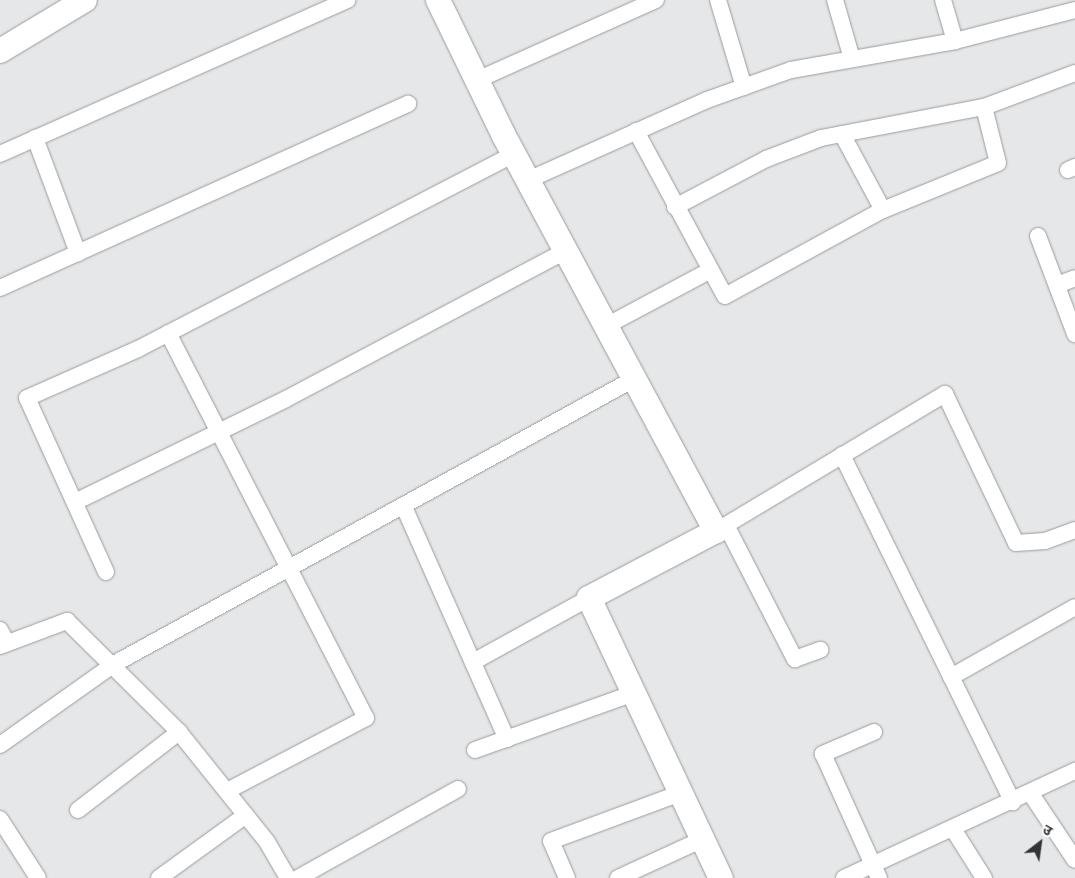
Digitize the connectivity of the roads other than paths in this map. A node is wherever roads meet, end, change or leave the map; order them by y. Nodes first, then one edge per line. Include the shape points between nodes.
1 (86, 0) edge
2 (347, 0) edge
3 (438, 0) edge
4 (656, 0) edge
5 (718, 0) edge
6 (835, 0) edge
7 (944, 0) edge
8 (1075, 10) edge
9 (955, 41) junction
10 (0, 51) edge
11 (852, 59) junction
12 (1075, 73) edge
13 (477, 80) junction
14 (744, 87) junction
15 (408, 104) dead end
16 (984, 107) junction
17 (636, 132) junction
18 (842, 134) junction
19 (35, 138) junction
20 (0, 154) edge
21 (514, 154) junction
22 (528, 180) junction
23 (676, 207) junction
24 (883, 210) junction
25 (1038, 236) dead end
26 (566, 251) junction
27 (78, 253) junction
28 (709, 271) junction
29 (1075, 278) edge
30 (1056, 285) junction
31 (0, 288) edge
32 (606, 326) junction
33 (168, 333) junction
34 (1075, 334) edge
35 (634, 379) junction
36 (218, 432) junction
37 (842, 455) junction
38 (75, 502) junction
39 (404, 507) junction
40 (721, 528) junction
41 (1075, 530) edge
42 (287, 571) junction
43 (106, 572) dead end
44 (590, 598) junction
45 (1075, 607) edge
46 (2, 639) edge
47 (820, 650) dead end
48 (472, 662) junction
49 (114, 664) junction
50 (951, 677) junction
51 (634, 693) junction
52 (179, 732) junction
53 (874, 732) dead end
54 (507, 739) junction
55 (0, 745) edge
56 (475, 750) dead end
57 (1075, 771) edge
58 (458, 789) dead end
59 (227, 791) junction
60 (681, 793) junction
61 (1031, 794) junction
62 (1013, 802) junction
63 (78, 810) dead end
64 (246, 814) junction
65 (0, 819) edge
66 (953, 829) junction
67 (703, 839) junction
68 (1075, 860) edge
69 (875, 872) edge
70 (38, 878) edge
71 (158, 878) edge
72 (288, 878) edge
73 (298, 878) edge
74 (567, 878) edge
75 (618, 878) edge
76 (721, 878) edge
77 (844, 878) edge
78 (984, 878) edge

1 - 10 street
2 - 19 street
3 - 13 street
4 - 13 street
5 - 14 street
6 - 11 street
7 - 9 street
8 - 9 street
9 - 11 street
11 - 14 street via 791,70
12 - 16 street
13 - 21 street
14 - 17 street
15 - 27 street
16 - 18 street
16 - 24 street via 998,163
17 - 22 street
17 - 23 street
18 - 23 street via 766,159
18 - 24 street
19 - 20 street
19 - 27 street
21 - 22 street
21 - 33 street
22 - 26 street
23 - 28 street
24 - 28 street via 726,296
25 - 30 street
26 - 32 street
26 - 36 street
27 - 31 street
28 - 32 street
29 - 30 street
30 - 34 street
32 - 35 street
33 - 36 street
33 - 38 street via 27,398
35 - 39 street
35 - 40 street
36 - 38 street
36 - 42 street
37 - 40 street
37 - 41 street via 945,394 1016,543 1045,541
37 - 50 street
38 - 43 street
39 - 42 street
39 - 48 street
40 - 44 street
40 - 47 street via 795,659
42 - 49 street
42 - 59 street via 366,718
44 - 48 street
44 - 51 street
45 - 50 street
46 - 49 street via 67,621
48 - 54 street
49 - 52 street
49 - 55 street
50 - 62 street
51 - 54 street
51 - 60 street
52 - 59 street
52 - 63 street
53 - 69 street via 823,754
54 - 56 street
57 - 61 street
58 - 73 street
59 - 64 street
60 - 67 street
60 - 74 street via 551,841
61 - 62 street
61 - 68 street
62 - 66 street
64 - 71 street
64 - 72 street
65 - 70 street
66 - 69 street
66 - 78 street
67 - 75 street
67 - 76 street
69 - 77 street

